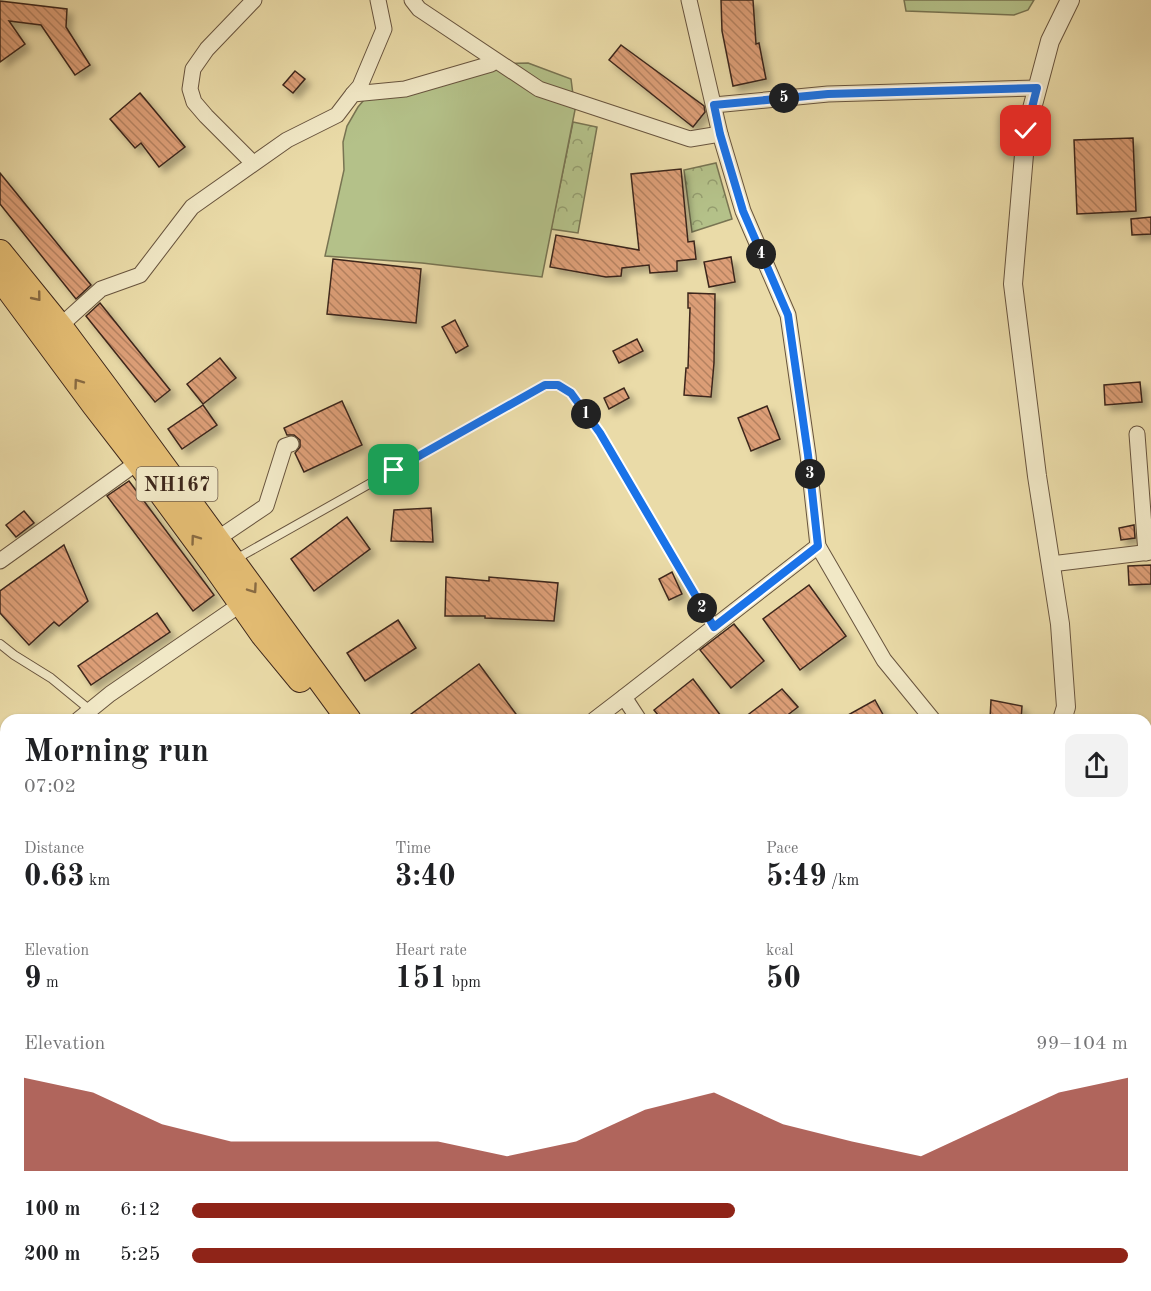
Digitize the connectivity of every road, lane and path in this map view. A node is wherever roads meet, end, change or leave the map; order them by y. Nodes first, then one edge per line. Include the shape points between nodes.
1 (254, 0) edge
2 (378, 0) edge
3 (412, 0) edge
4 (689, 0) edge
5 (1070, 0) edge
6 (491, 64) dead end
7 (1037, 88) junction
8 (353, 94) junction
9 (714, 105) junction
10 (720, 134) junction
11 (253, 163) junction
12 (0, 252) edge
13 (0, 278) edge
14 (60, 326) junction
15 (1137, 434) dead end
16 (291, 444) dead end
17 (138, 462) junction
18 (217, 539) junction
19 (818, 546) junction
20 (1149, 553) edge
21 (232, 559) junction
22 (0, 561) edge
23 (1051, 564) junction
24 (242, 604) junction
25 (714, 627) junction
26 (0, 644) edge
27 (624, 697) junction
28 (83, 714) edge
29 (85, 714) edge
30 (326, 714) edge
31 (344, 714) edge
32 (602, 714) edge
33 (635, 714) edge
34 (928, 714) edge
35 (1064, 714) edge

1 - 11 street via 207,49 193,69 190,89 194,102
2 - 8 street via 384,29
3 - 10 street via 419,9 539,89 690,140
4 - 9 street
5 - 7 street via 1050,41
6 - 8 street via 405,89
7 - 9 street via 828,94
7 - 23 street via 1026,131 1013,284
8 - 11 street via 337,115 286,140
9 - 10 street
10 - 19 street via 743,211 788,315
11 - 14 street via 192,207 140,275 101,289
12 -> 14 highway, NH167
17 -> 13 highway, NH167
14 - 18 highway, NH167
15 - 20 street
16 - 18 street via 285,446 266,506
17 - 22 street
24 -> 17 highway, NH167
18 - 21 highway, NH167
19 - 25 street
19 - 34 street via 884,660
20 - 23 street
21 - 25 lane via 545,385 558,385 571,393 600,433
21 -> 31 highway, NH167
23 - 35 street via 1060,624
24 - 29 street
24 - 30 highway, NH167
25 - 27 street
26 - 28 lane via 51,678
27 - 32 street
27 - 33 street

